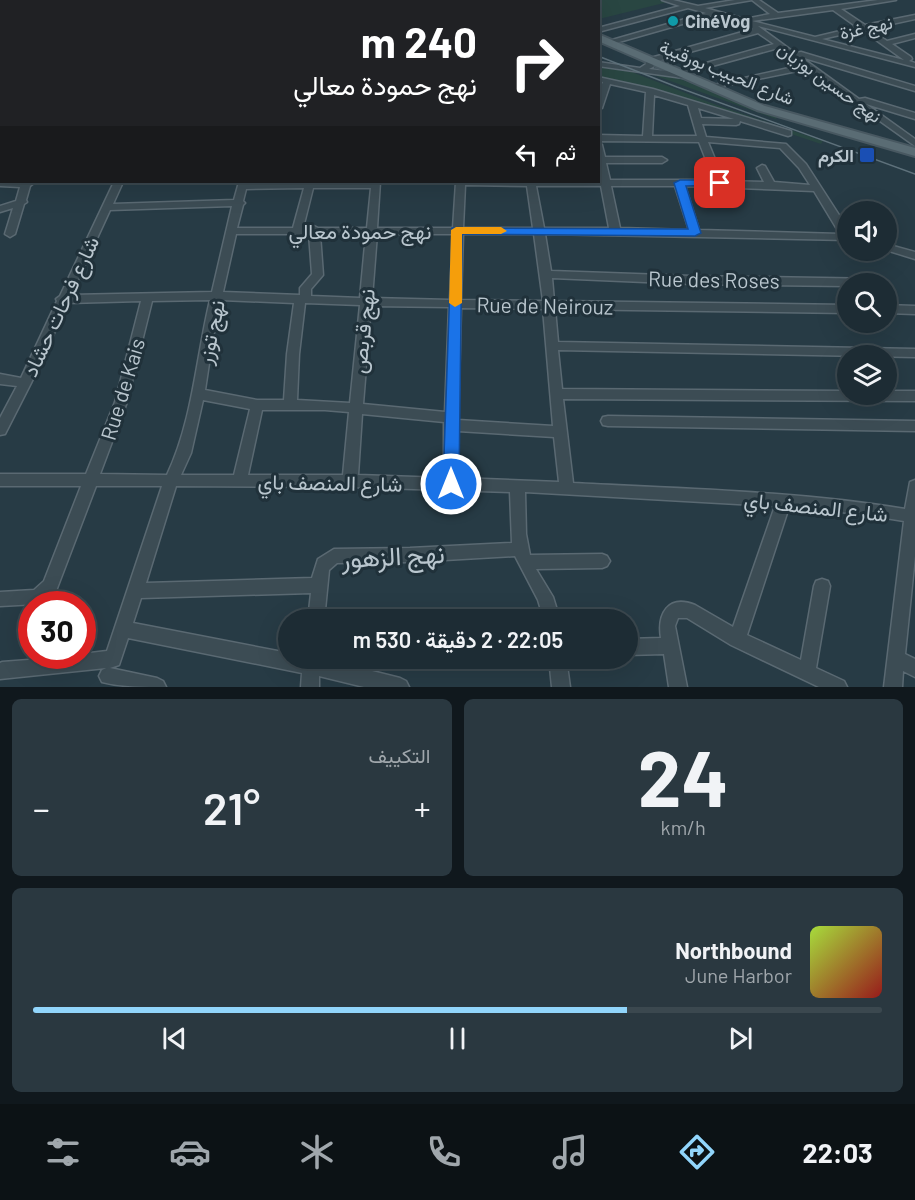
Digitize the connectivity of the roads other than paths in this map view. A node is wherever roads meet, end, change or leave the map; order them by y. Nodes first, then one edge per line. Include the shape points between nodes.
1 (665, 0) edge
2 (749, 0) edge
3 (755, 0) edge
4 (893, 0) edge
5 (866, 2) edge
6 (692, 7) junction
7 (835, 8) junction
8 (713, 13) junction
9 (776, 15) junction
10 (915, 17) edge
11 (742, 20) junction
12 (899, 20) junction
13 (861, 27) junction
14 (600, 30) edge
15 (759, 30) junction
16 (915, 36) edge
17 (817, 38) junction
18 (604, 39) edge
19 (885, 44) junction
20 (783, 48) junction
21 (600, 64) edge
22 (646, 65) junction
23 (915, 65) edge
24 (809, 66) junction
25 (682, 75) junction
26 (603, 80) edge
27 (709, 87) junction
28 (915, 89) edge
29 (650, 91) junction
30 (600, 97) edge
31 (852, 98) junction
32 (692, 103) junction
33 (915, 116) edge
34 (698, 121) junction
35 (748, 123) junction
36 (888, 123) junction
37 (915, 132) edge
38 (788, 133) dead end
39 (600, 138) edge
40 (647, 139) junction
41 (702, 139) junction
42 (915, 143) edge
43 (600, 152) edge
44 (915, 152) edge
45 (602, 160) junction
46 (662, 160) dead end
47 (762, 168) dead end
48 (28, 183) edge
49 (118, 183) edge
50 (376, 183) edge
51 (460, 183) edge
52 (531, 183) edge
53 (607, 183) junction
54 (680, 183) junction
55 (720, 183) junction
56 (243, 184) edge
57 (303, 184) edge
58 (770, 184) junction
59 (815, 188) junction
60 (22, 202) junction
61 (240, 203) junction
62 (106, 207) junction
63 (0, 209) edge
64 (837, 221) edge
65 (298, 229) junction
66 (314, 229) junction
67 (373, 229) junction
68 (456, 230) junction
69 (232, 231) junction
70 (541, 231) junction
71 (615, 231) junction
72 (695, 233) junction
73 (10, 234) dead end
74 (837, 236) edge
75 (897, 250) edge
76 (915, 256) edge
77 (546, 274) junction
78 (837, 282) edge
79 (148, 296) junction
80 (217, 296) junction
81 (303, 299) junction
82 (62, 300) junction
83 (365, 300) junction
84 (455, 303) junction
85 (550, 305) junction
86 (837, 309) edge
87 (897, 309) edge
88 (915, 309) edge
89 (552, 346) junction
90 (915, 353) edge
91 (0, 379) edge
92 (25, 382) junction
93 (198, 394) junction
94 (556, 394) junction
95 (915, 396) edge
96 (290, 404) junction
97 (257, 405) junction
98 (355, 408) junction
99 (451, 421) junction
100 (608, 421) dead end
101 (915, 426) edge
102 (0, 430) edge
103 (560, 432) junction
104 (0, 480) edge
105 (90, 480) junction
106 (171, 481) junction
107 (240, 481) junction
108 (350, 481) junction
109 (451, 484) junction
110 (518, 486) junction
111 (915, 486) edge
112 (567, 488) junction
113 (784, 500) junction
114 (913, 516) edge
115 (523, 556) junction
116 (602, 561) dead end
117 (319, 585) junction
118 (822, 586) dead end
119 (135, 591) junction
120 (0, 599) edge
121 (316, 609) edge
122 (549, 609) edge
123 (122, 629) junction
124 (737, 639) junction
125 (670, 646) junction
126 (638, 647) edge
127 (278, 656) edge
128 (895, 658) junction
129 (915, 668) edge
130 (311, 669) edge
131 (337, 669) edge
132 (559, 669) edge
133 (2, 671) dead end
134 (807, 673) junction
135 (108, 674) edge
136 (157, 687) edge
137 (310, 687) edge
138 (400, 687) edge
139 (561, 687) edge
140 (678, 687) edge
141 (838, 687) edge
142 (892, 687) edge

1 - 6 street
2 - 6 street
3 - 9 street
4 - 5 street
5 - 7 street
5 - 12 street
6 - 8 street
6 - 14 street
7 - 9 street
7 - 13 street
8 - 11 street
8 - 18 street
9 - 11 street
10 - 12 street, نهج غزة
11 - 15 street, نهج حسين بوزيان
11 - 17 street
12 - 13 street, نهج غزة
13 - 17 street, نهج غزة
13 - 19 street
15 - 20 street, نهج حسين بوزيان
15 - 22 street
16 - 19 street
17 - 23 street
18 - 22 main road, شارع الحبيب بورقيبة
19 - 23 street
20 - 24 street, نهج حسين بوزيان
20 - 25 street
20 - 28 street
21 - 22 street
22 - 25 main road, شارع الحبيب بورقيبة
24 - 27 street
24 - 31 street, نهج حسين بوزيان
25 - 27 main road, شارع الحبيب بورقيبة
26 - 29 street
26 - 30 street
27 - 44 main road, شارع الحبيب بورقيبة via 761,108
29 - 32 street
29 - 40 street
31 - 33 street
31 - 36 street, نهج حسين بوزيان
32 - 34 street
32 - 35 street
34 - 35 street
34 - 41 street
35 - 38 street
36 - 37 street
36 - 42 street, نهج حسين بوزيان
39 - 40 street
40 - 41 street
41 - 55 street
41 - 59 street via 783,147 803,166
43 - 45 street
45 - 46 street
45 - 53 street
47 - 58 street
48 - 60 street
49 - 62 street, شارع فرحات حشاد
50 - 57 street
50 - 67 street, نهج قربص
51 - 68 street
52 - 53 street
52 - 70 street
53 - 54 street
53 - 71 street
54 - 55 street
54 - 72 street
55 - 58 street
56 - 57 street
56 - 61 street, نهج توزر
57 - 65 street
58 - 59 street
59 - 64 street
60 - 63 street
60 - 73 street
61 - 62 street
61 - 69 street, نهج توزر
62 - 82 street, شارع فرحات حشاد
65 - 66 street, نهج حمودة معالي
65 - 69 street, نهج حمودة معالي
66 - 67 street, نهج حمودة معالي
66 - 81 street via 318,275 306,288
67 - 68 street, نهج حمودة معالي
67 - 83 street, نهج قربص
68 - 70 street, نهج حمودة معالي
68 - 84 street
69 - 80 street, نهج توزر
70 - 71 street, نهج حمودة معالي
70 - 77 street
71 - 72 street, نهج حمودة معالي
72 - 74 street, نهج حمودة معالي
75 - 76 street
77 - 78 street, Rue des Roses
77 - 85 street
79 - 80 street, Rue de Neirouz
79 - 82 street, Rue de Neirouz
79 - 105 street, Rue de Kais via 121,402
80 - 81 street, Rue de Neirouz
80 - 93 street, نهج توزر
81 - 83 street, Rue de Neirouz
81 - 96 street via 293,354
82 - 92 street, شارع فرحات حشاد
83 - 84 street, Rue de Neirouz
83 - 98 street, نهج قربص
84 - 85 street, Rue de Neirouz
84 - 99 street
85 - 86 street, Rue de Neirouz
85 - 89 street
87 - 88 street
89 - 90 street
89 - 94 street
91 - 92 street
92 - 102 street, شارع فرحات حشاد
93 - 97 street
93 - 106 street, نهج توزر via 184,453
94 - 95 street
94 - 103 street
96 - 97 street
96 - 98 street
97 - 107 street
98 - 99 street
98 - 108 street, نهج قربص
99 - 103 street
99 - 109 street
100 - 101 street
103 - 112 street
104 - 105 street, شارع المنصف باي
105 - 106 street, شارع المنصف باي
105 - 120 street, Rue de Kais via 48,589 34,597
106 - 107 street, شارع المنصف باي
106 - 119 street, نهج توزر
107 - 108 street, شارع المنصف باي
108 - 109 street, شارع المنصف باي
109 - 110 street, شارع المنصف باي
110 - 112 street, شارع المنصف باي
110 - 115 street
111 - 114 street
112 - 113 street, شارع المنصف باي
113 - 114 street, شارع المنصف باي
113 - 124 street
114 - 128 street
115 - 116 street, نهج الزهور
115 - 117 street, نهج الزهور via 334,556 323,564
115 - 122 street
117 - 119 street
117 - 121 street, نهج الزهور
118 - 134 street
119 - 123 street, نهج توزر
123 - 127 street
123 - 135 street, نهج توزر
124 - 125 street via 689,610 674,611 667,626
124 - 134 street
125 - 126 street
125 - 140 street
128 - 129 street
128 - 142 street
130 - 137 street
131 - 138 street
132 - 139 street
133 - 135 street
134 - 141 street
135 - 136 street

